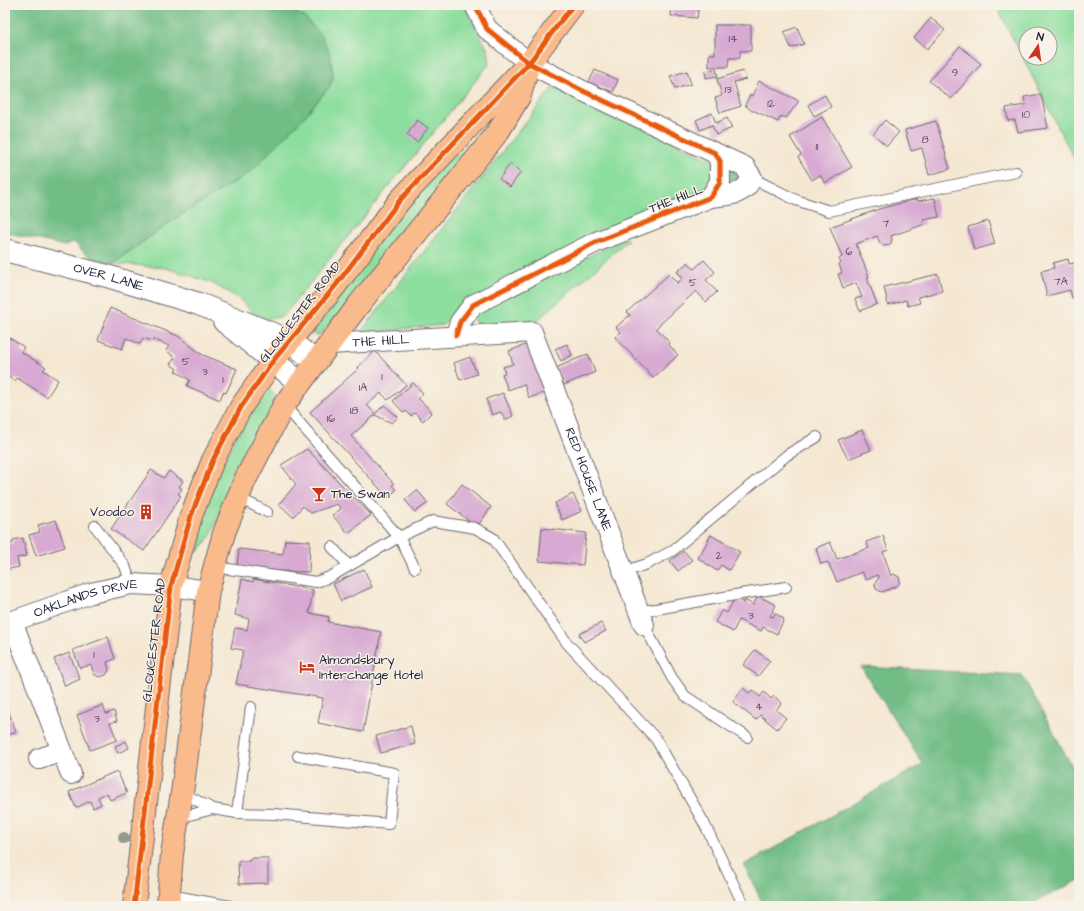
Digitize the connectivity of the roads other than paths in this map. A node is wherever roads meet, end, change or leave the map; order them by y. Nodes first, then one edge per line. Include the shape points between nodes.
1 (474, 5) edge
2 (573, 5) edge
3 (529, 63) junction
4 (715, 153) junction
5 (1016, 172) dead end
6 (752, 178) junction
7 (711, 197) junction
8 (5, 250) edge
9 (210, 309) junction
10 (532, 332) joint
11 (456, 335) junction
12 (290, 341) junction
13 (329, 344) junction
14 (273, 361) junction
15 (316, 362) junction
16 (300, 383) junction
17 (284, 405) junction
18 (818, 437) dead end
19 (239, 498) junction
20 (267, 512) dead end
21 (95, 526) dead end
22 (399, 537) junction
23 (332, 547) dead end
24 (349, 566) junction
25 (214, 567) junction
26 (414, 568) dead end
27 (623, 572) junction
28 (131, 584) junction
29 (171, 586) junction
30 (786, 587) dead end
31 (208, 591) junction
32 (642, 619) junction
33 (9, 623) edge
34 (251, 707) dead end
35 (747, 737) dead end
36 (62, 751) junction
37 (298, 756) dead end
38 (39, 759) dead end
39 (71, 774) dead end
40 (182, 793) junction
41 (213, 809) junction
42 (237, 812) junction
43 (178, 818) junction
44 (168, 901) edge
45 (134, 906) edge
46 (230, 906) edge
47 (744, 906) edge

1 - 3 street via 488,29
2 - 3 main road, GLOUCESTER ROAD
3 - 4 street
3 - 12 main road, GLOUCESTER ROAD via 400,200
3 - 13 main road, GLOUCESTER ROAD via 520,95 498,132
4 - 6 street via 745,167
4 - 7 street, THE HILL via 720,160 720,182
5 - 6 lane via 829,210 796,200
6 - 7 street, THE HILL via 749,185 740,193
7 - 11 street, THE HILL via 596,242 473,305 460,322
8 - 9 street, OVER LANE via 175,296
9 - 12 street, OVER LANE
9 - 14 street, OVER LANE
10 - 11 street, THE HILL
10 - 27 street, RED HOUSE LANE
11 - 13 street, THE HILL
12 - 14 main road, GLOUCESTER ROAD
12 - 15 street, OVER LANE
13 - 15 main road, GLOUCESTER ROAD
14 - 16 street, OVER LANE
14 - 29 main road, GLOUCESTER ROAD via 241,407 213,460 191,516
15 - 16 main road, GLOUCESTER ROAD
16 - 17 main road, GLOUCESTER ROAD
17 - 19 main road, GLOUCESTER ROAD
17 - 22 lane
18 - 27 lane via 787,455 672,551 647,564
19 - 20 lane
19 - 25 main road, GLOUCESTER ROAD via 224,533
21 - 28 lane via 125,566
22 - 24 lane
22 - 26 lane
22 - 47 lane via 433,521 475,528 493,538 567,642 656,739 704,822
23 - 24 lane
24 - 25 lane via 316,582
25 - 31 main road, GLOUCESTER ROAD
27 - 32 street, RED HOUSE LANE
28 - 29 street, OAKLANDS DRIVE
28 - 33 street, OAKLANDS DRIVE via 91,593
29 - 31 street, OAKLANDS DRIVE
29 - 45 main road, GLOUCESTER ROAD
30 - 32 lane via 741,594
31 - 40 main road, GLOUCESTER ROAD
32 - 35 lane via 672,678 685,696
33 - 36 street, OAKLANDS DRIVE
34 - 42 lane
36 - 38 street
36 - 39 street, OAKLANDS DRIVE
37 - 42 lane via 394,773 389,824
40 - 41 lane
40 - 43 main road, GLOUCESTER ROAD
41 - 42 lane
41 - 43 lane
43 - 44 main road, GLOUCESTER ROAD
44 - 46 lane

